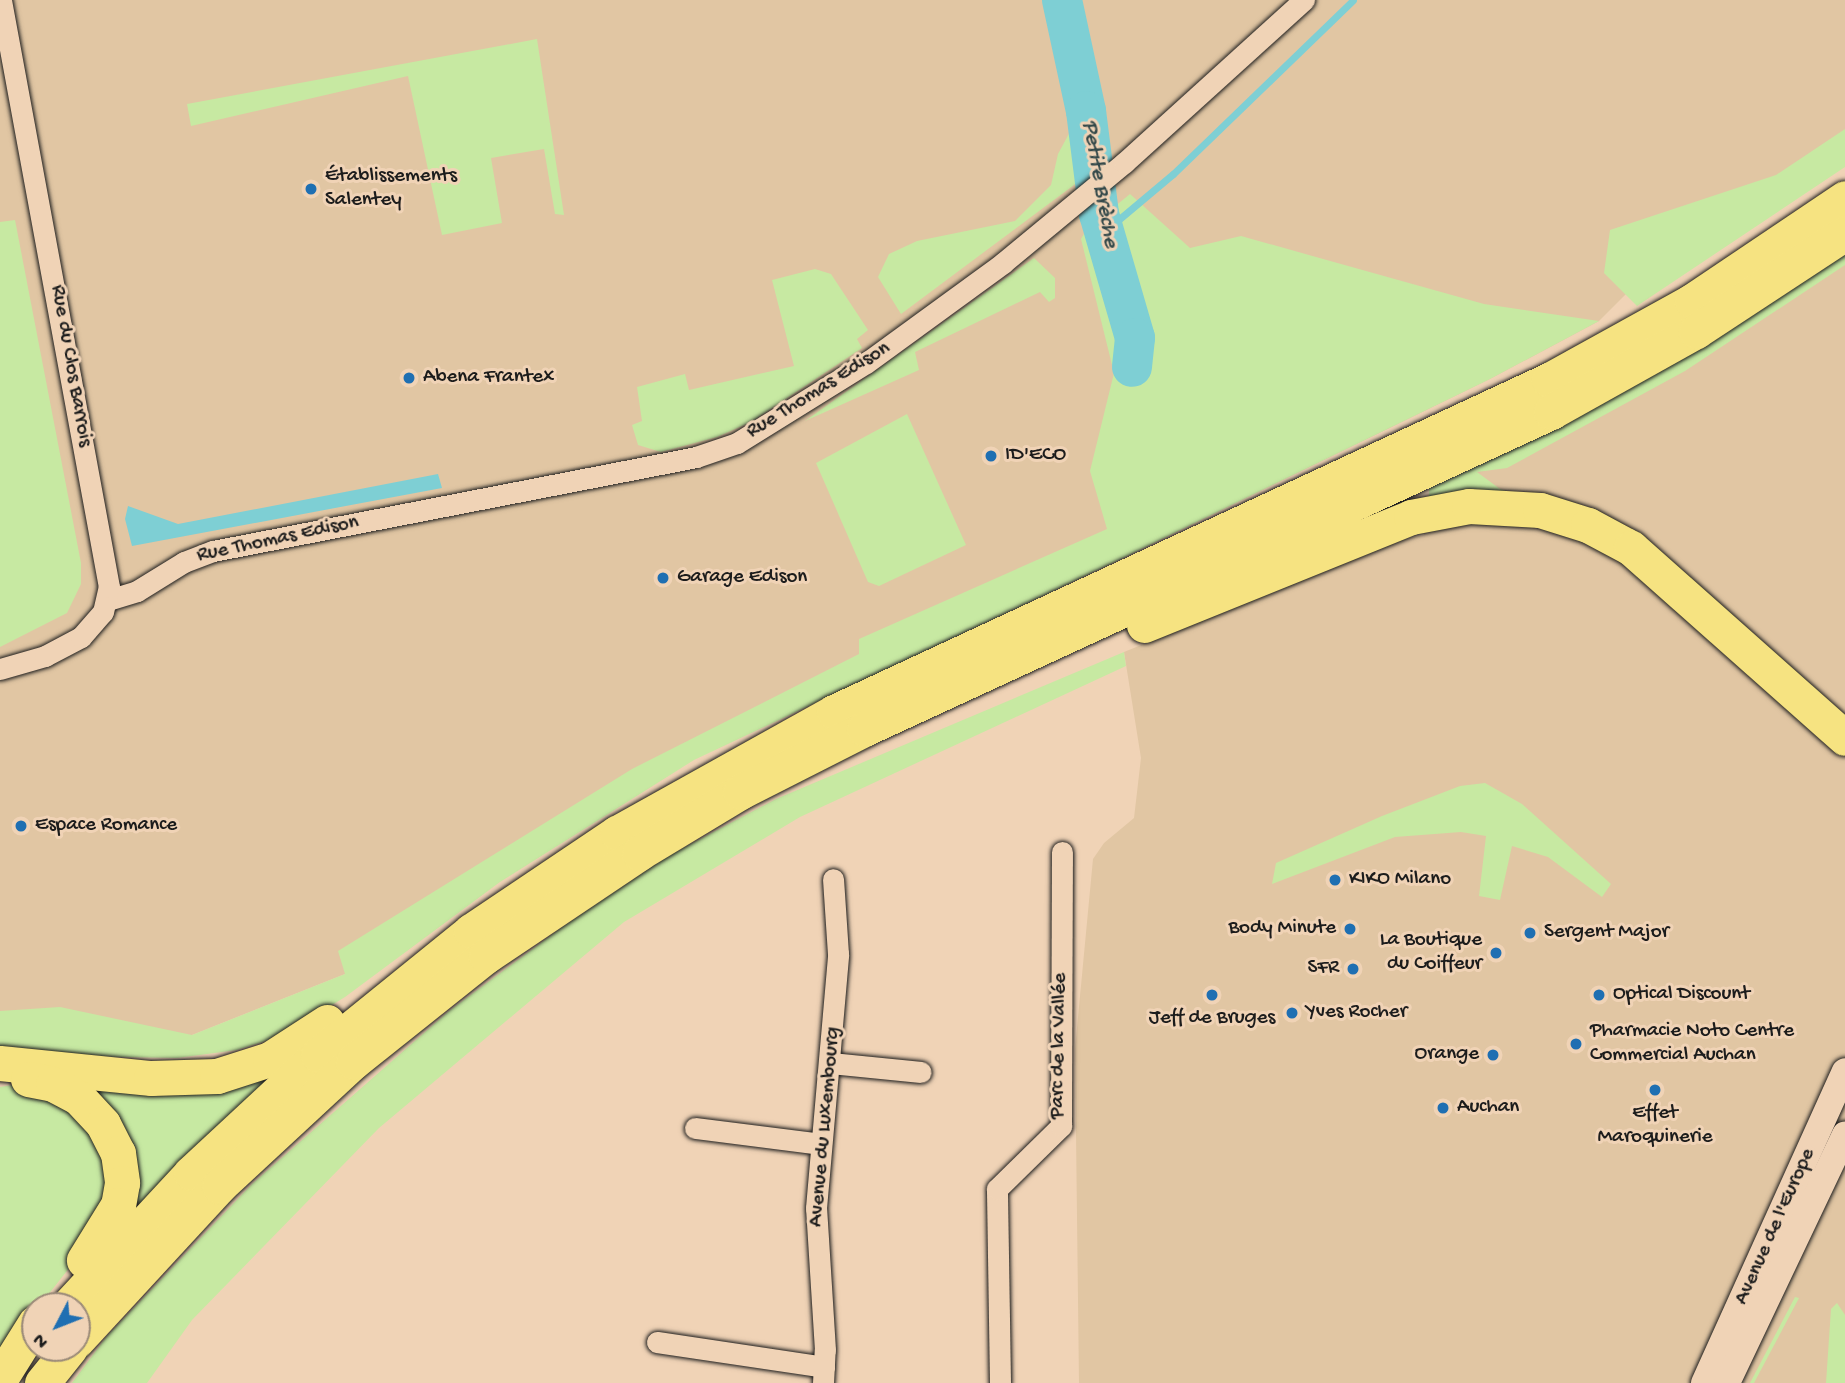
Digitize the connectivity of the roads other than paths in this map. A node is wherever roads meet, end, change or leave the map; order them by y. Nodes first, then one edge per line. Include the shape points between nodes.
1 (1, 0) edge
2 (1304, 0) edge
3 (1845, 198) edge
4 (1845, 233) edge
5 (108, 600) junction
6 (0, 669) edge
7 (1845, 738) edge
8 (799, 761) junction
9 (1062, 852) dead end
10 (833, 878) dead end
11 (497, 913) junction
12 (0, 1063) edge
13 (831, 1063) junction
14 (1845, 1070) edge
15 (921, 1072) dead end
16 (0, 1079) edge
17 (695, 1128) dead end
18 (1845, 1135) edge
19 (821, 1144) junction
20 (58, 1292) edge
21 (81, 1292) edge
22 (91, 1325) edge
23 (657, 1342) dead end
24 (21, 1346) edge
25 (22, 1362) edge
26 (59, 1362) edge
27 (824, 1375) edge
28 (0, 1379) edge
29 (6, 1383) edge
30 (43, 1383) edge
31 (1000, 1383) edge
32 (1704, 1383) edge
33 (1727, 1383) edge

1 - 5 street, Rue du Clos Barrois via 107,562
2 - 5 street, Rue Thomas Edison via 1079,201 875,357 787,416 737,443 696,457 213,551 184,562 137,591
3 - 11 highway via 1692,301 1578,365 804,726 666,803
4 - 8 highway via 1696,331 1551,412
5 - 6 street via 98,621 69,645
7 - 8 highway via 1631,548 1571,519 1540,510 1485,506 1426,513 1384,526
8 - 22 highway via 610,871 410,1015 219,1186
9 - 31 street, Parc de la Vallée via 1061,1126 997,1189
10 - 13 street, Avenue du Luxembourg via 838,954
11 - 12 highway via 394,973 290,1047 243,1070 168,1079
11 - 21 highway via 383,1000 269,1098 169,1196
13 - 15 street
13 - 19 street, Avenue du Luxembourg
14 - 32 street, Avenue de l'Europe
16 - 20 highway via 43,1082 79,1098 103,1124 118,1153 122,1183 115,1214
17 - 19 street
18 - 33 street, Avenue de l'Europe
19 - 27 street, Avenue du Luxembourg via 816,1208
23 - 27 street
24 - 28 highway
25 - 29 highway
26 - 30 highway

